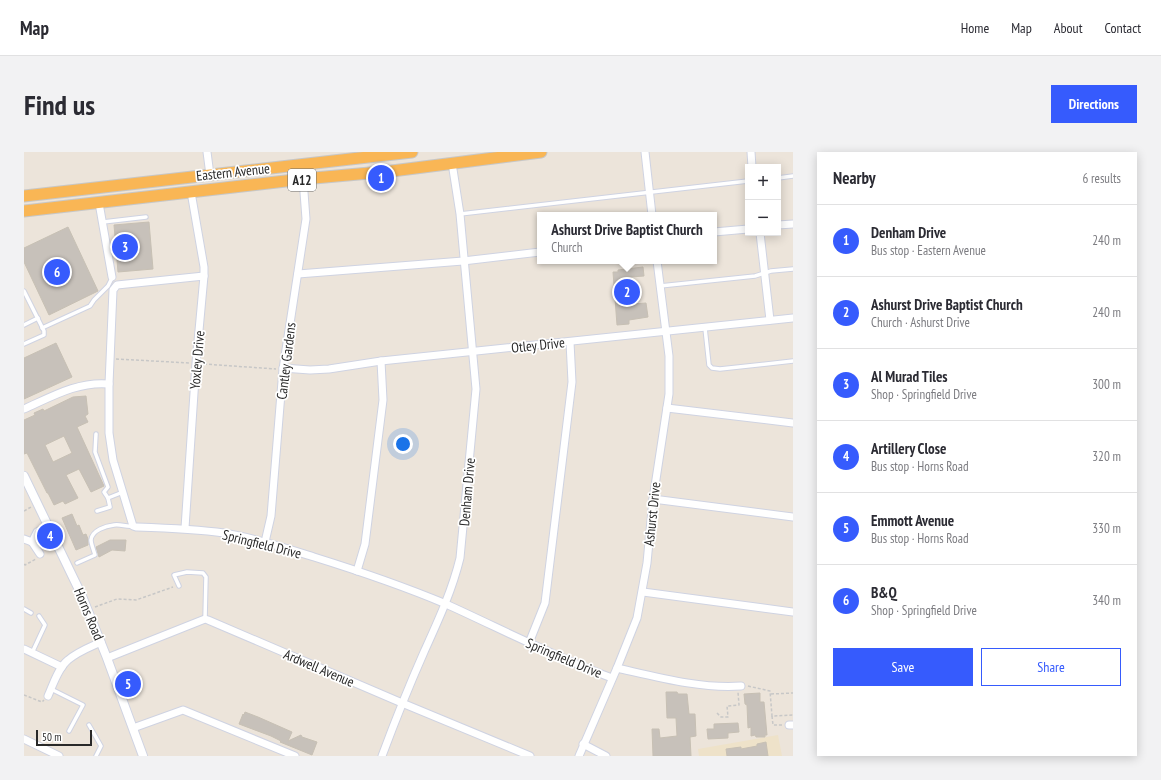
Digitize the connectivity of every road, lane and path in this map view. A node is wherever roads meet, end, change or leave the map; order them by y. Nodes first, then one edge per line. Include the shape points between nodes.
1 (207, 152) edge
2 (412, 152) edge
3 (541, 152) edge
4 (645, 152) edge
5 (751, 152) edge
6 (334, 156) edge
7 (452, 163) junction
8 (752, 164) edge
9 (210, 175) junction
10 (793, 176) edge
11 (781, 178) edge
12 (303, 179) junction
13 (745, 181) edge
14 (191, 192) junction
15 (649, 192) junction
16 (24, 196) edge
17 (99, 203) junction
18 (24, 211) edge
19 (652, 212) edge
20 (460, 214) junction
21 (146, 217) dead end
22 (102, 222) junction
23 (793, 224) edge
24 (781, 226) edge
25 (745, 229) edge
26 (717, 232) edge
27 (760, 236) edge
28 (537, 252) edge
29 (463, 261) junction
30 (657, 264) edge
31 (793, 269) edge
32 (298, 274) junction
33 (764, 274) junction
34 (204, 276) junction
35 (112, 277) joint
36 (660, 286) junction
37 (24, 291) edge
38 (38, 318) junction
39 (793, 318) edge
40 (770, 320) junction
41 (24, 325) edge
42 (42, 328) junction
43 (705, 328) junction
44 (666, 332) junction
45 (570, 342) junction
46 (24, 344) edge
47 (474, 352) junction
48 (793, 361) edge
49 (381, 362) junction
50 (283, 368) junction
51 (109, 384) junction
52 (667, 408) junction
53 (24, 409) edge
54 (793, 424) edge
55 (96, 434) dead end
56 (24, 476) edge
57 (123, 492) junction
58 (108, 498) junction
59 (653, 499) junction
60 (97, 511) dead end
61 (793, 517) edge
62 (49, 526) junction
63 (133, 526) junction
64 (185, 528) junction
65 (24, 539) edge
66 (32, 542) junction
67 (265, 542) junction
68 (40, 554) dead end
69 (77, 563) dead end
70 (357, 571) junction
71 (177, 582) junction
72 (180, 586) dead end
73 (642, 592) junction
74 (445, 604) junction
75 (24, 609) edge
76 (88, 610) junction
77 (793, 612) edge
78 (31, 613) dead end
79 (39, 616) dead end
80 (205, 619) junction
81 (101, 642) junction
82 (529, 644) junction
83 (24, 649) edge
84 (32, 653) junction
85 (107, 658) junction
86 (62, 667) junction
87 (617, 668) junction
88 (612, 678) junction
89 (740, 686) junction
90 (50, 693) junction
91 (793, 693) edge
92 (24, 694) edge
93 (771, 694) junction
94 (402, 703) junction
95 (717, 713) dead end
96 (793, 715) edge
97 (772, 716) junction
98 (89, 725) dead end
99 (791, 725) edge
100 (133, 728) junction
101 (69, 731) dead end
102 (24, 740) edge
103 (583, 744) junction
104 (59, 756) edge
105 (96, 756) edge
106 (143, 756) edge
107 (295, 756) edge
108 (382, 756) edge
109 (530, 756) edge
110 (579, 756) edge
111 (606, 756) edge

1 - 9 street
2 - 6 highway, Eastern Avenue / A12
3 - 7 highway, Eastern Avenue / A12
4 - 15 street
5 - 8 street
6 - 9 highway, Eastern Avenue / A12
7 - 12 highway, Eastern Avenue / A12
7 - 20 street, Denham Drive
9 - 16 highway, Eastern Avenue / A12
10 - 11 lane
12 - 14 highway, Eastern Avenue / A12
12 - 32 street, Cantley Gardens via 306,219
13 - 15 lane
14 - 17 highway, Eastern Avenue / A12
14 - 34 street, Yoxley Drive
15 - 19 street
15 - 20 lane
17 - 18 highway, Eastern Avenue / A12
17 - 22 street
20 - 29 street, Denham Drive
21 - 22 lane
22 - 35 street
23 - 24 street
25 - 26 street
27 - 33 street
28 - 29 street
29 - 32 street
29 - 47 street, Denham Drive
30 - 36 street, Ashurst Drive
31 - 33 lane
32 - 50 street, Cantley Gardens
33 - 36 lane
33 - 40 street
34 - 51 street via 117,285 113,290
34 - 64 street, Yoxley Drive
35 - 42 lane via 108,286 90,306
36 - 44 street, Ashurst Drive
37 - 38 lane
38 - 41 lane
38 - 42 lane
39 - 40 street, Otley Drive
40 - 43 street, Otley Drive
42 - 46 lane via 44,335
43 - 44 street, Otley Drive
43 - 48 lane via 712,368 720,370
44 - 45 street, Otley Drive
44 - 52 street, Ashurst Drive via 669,370
45 - 47 street, Otley Drive
45 - 82 street via 572,382 545,603
47 - 49 street, Otley Drive
47 - 74 street, Denham Drive via 476,389 460,558 456,578
49 - 50 street, Otley Drive via 329,369
49 - 70 street via 383,400 365,544
50 - 67 street, Cantley Gardens via 271,516
51 - 53 street via 71,388
51 - 57 street via 110,446
52 - 54 street
52 - 59 street, Ashurst Drive
55 - 58 lane via 95,452 108,487 104,492
56 - 62 street, Horns Road
57 - 58 lane
57 - 63 street
58 - 60 lane via 110,507
59 - 61 street
59 - 73 street, Ashurst Drive
62 - 66 street via 37,532
62 - 76 street, Horns Road
63 - 64 street, Springfield Drive
63 - 69 lane via 115,525 98,530 91,540 95,556
64 - 67 street, Springfield Drive
65 - 66 street
66 - 68 street
67 - 70 street, Springfield Drive
70 - 74 street, Springfield Drive
71 - 72 lane
71 - 76 path via 175,586 136,600 117,599
71 - 80 lane via 174,575 187,572 203,574 206,577
73 - 77 street
73 - 87 street, Ashurst Drive via 636,618
74 - 82 street, Springfield Drive
74 - 94 street, Denham Drive
75 - 78 lane
76 - 81 street, Horns Road
79 - 84 lane via 45,625
80 - 85 street
80 - 94 street, Ardwell Avenue
81 - 85 street, Horns Road
81 - 86 street via 67,660
82 - 88 street, Springfield Drive
83 - 84 street
84 - 86 street
85 - 100 street, Horns Road
86 - 90 street
87 - 88 street, Ashurst Drive
87 - 89 street via 667,679 715,686
88 - 103 street, Ashurst Drive
89 - 93 path via 765,689
89 - 95 path via 739,705 727,706 728,717 721,717
90 - 92 path via 42,702
90 - 101 lane via 83,705
91 - 93 path
93 - 97 path
94 - 108 street, Denham Drive
94 - 109 street, Ardwell Avenue
96 - 97 path
97 - 99 path via 773,726
98 - 105 lane via 101,746
100 - 106 street, Horns Road
100 - 107 street via 183,710
102 - 104 street
103 - 110 street, Ashurst Drive
103 - 111 street

